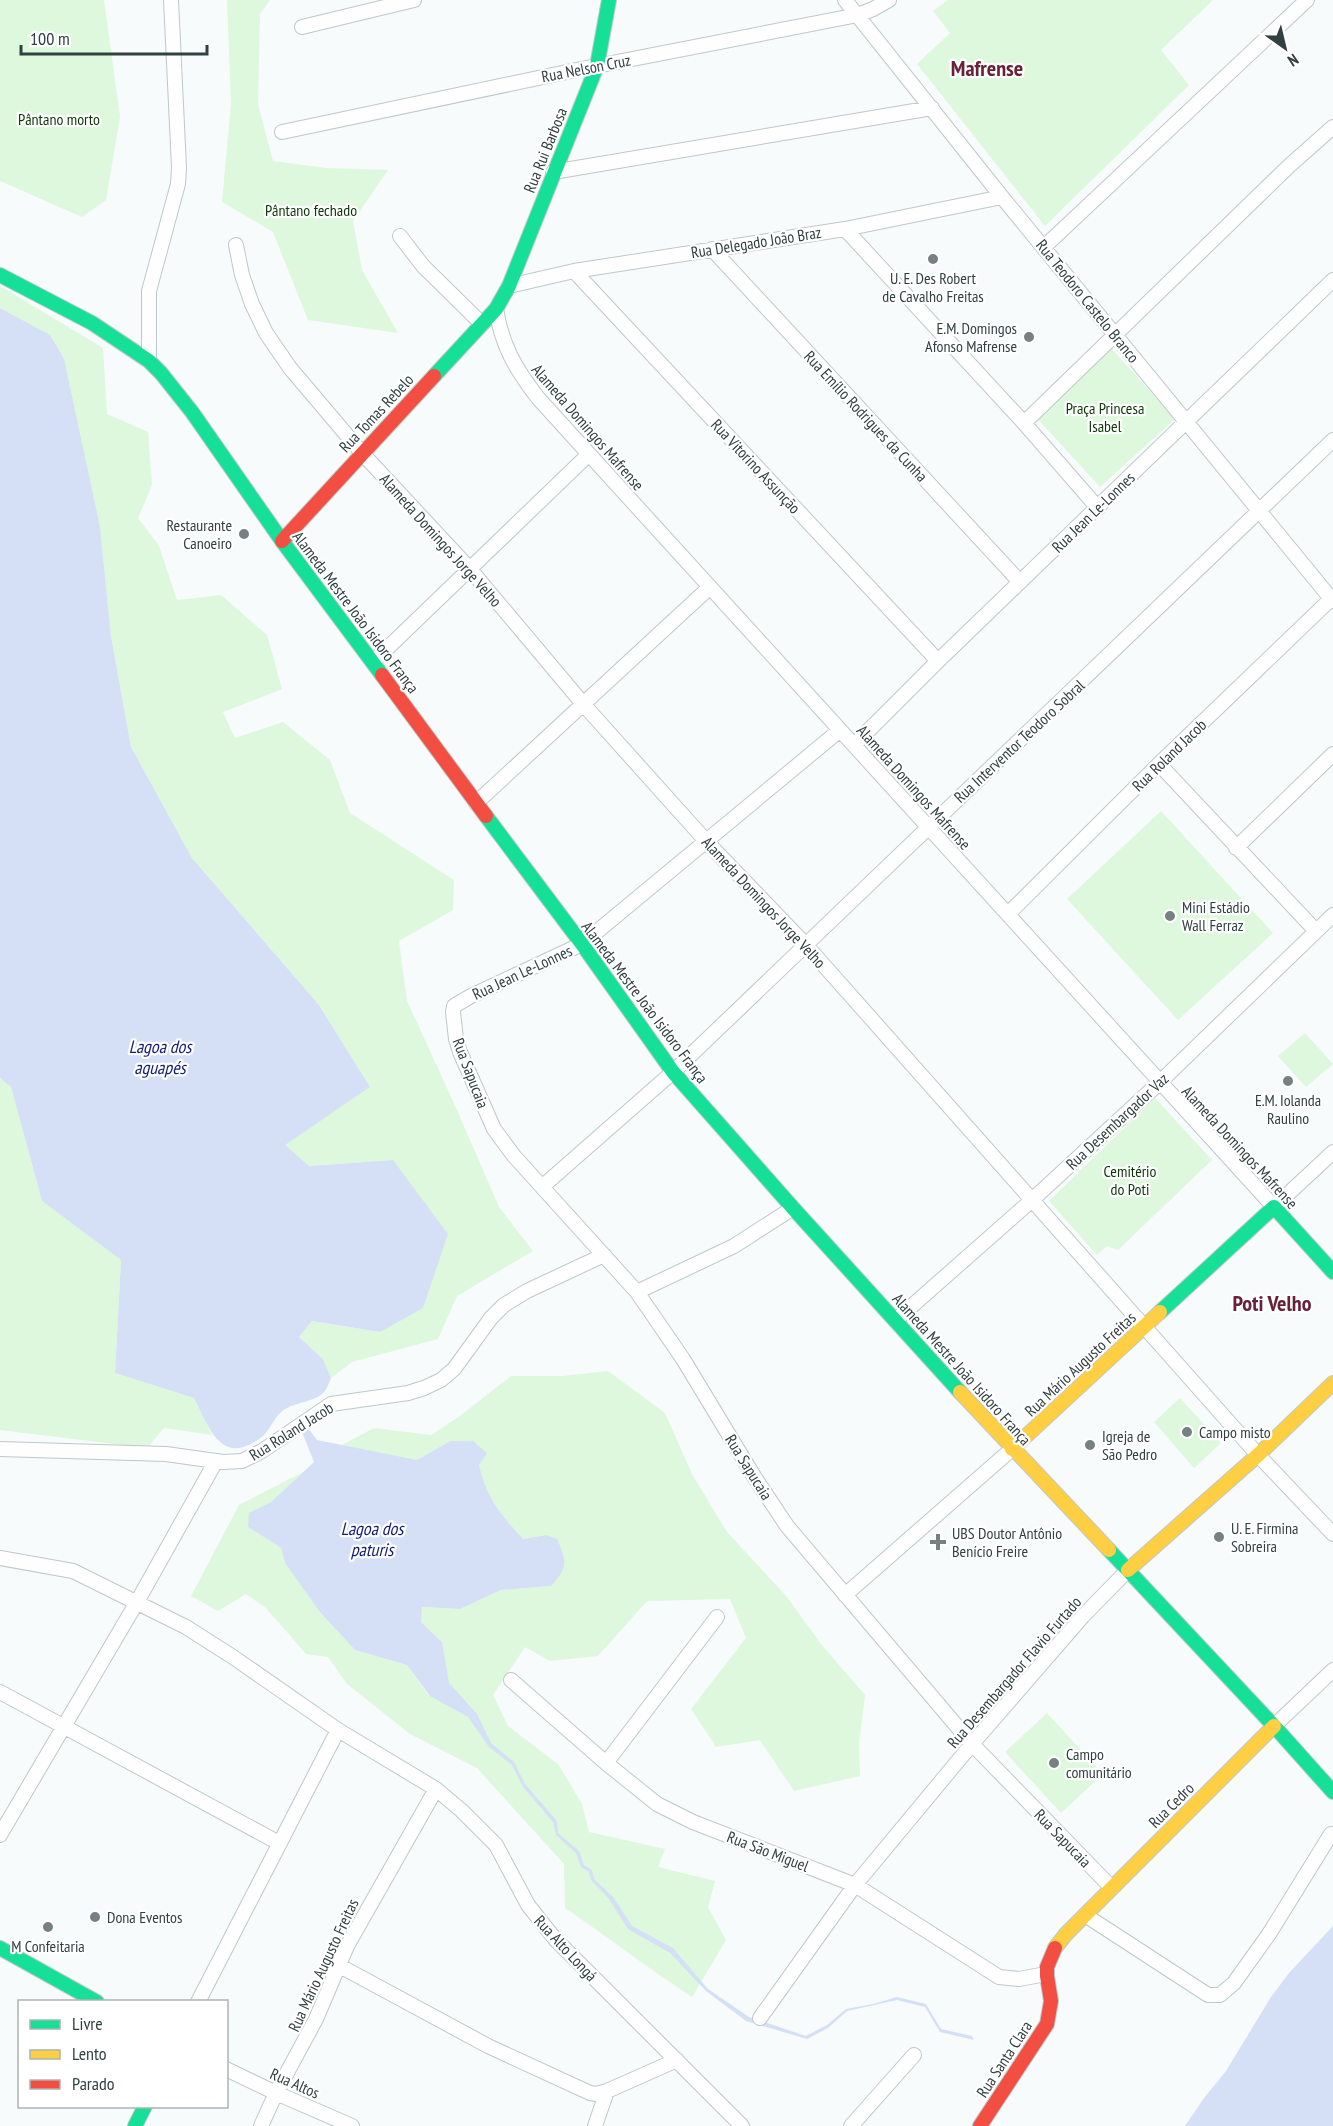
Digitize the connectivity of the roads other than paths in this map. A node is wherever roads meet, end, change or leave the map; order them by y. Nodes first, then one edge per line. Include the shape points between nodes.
1 (171, 0) edge
2 (414, 0) edge
3 (609, 0) edge
4 (846, 0) edge
5 (888, 0) edge
6 (1307, 0) edge
7 (858, 15) junction
8 (302, 27) dead end
9 (597, 66) junction
10 (932, 108) junction
11 (1333, 127) edge
12 (282, 132) dead end
13 (553, 172) junction
14 (1002, 197) junction
15 (845, 229) junction
16 (400, 236) dead end
17 (236, 245) dead end
18 (1044, 247) junction
19 (712, 249) junction
20 (574, 272) junction
21 (0, 275) edge
22 (1333, 280) edge
23 (509, 286) junction
24 (496, 309) junction
25 (482, 324) junction
26 (1116, 333) junction
27 (149, 361) junction
28 (1024, 423) junction
29 (1186, 423) junction
30 (1333, 440) edge
31 (362, 453) junction
32 (588, 455) junction
33 (1098, 508) junction
34 (1260, 511) junction
35 (282, 542) junction
36 (469, 568) junction
37 (1020, 582) junction
38 (710, 587) junction
39 (1333, 599) edge
40 (938, 661) junction
41 (373, 662) junction
42 (584, 705) junction
43 (840, 730) junction
44 (854, 745) junction
45 (1333, 754) edge
46 (1159, 764) junction
47 (476, 803) junction
48 (928, 827) junction
49 (706, 841) junction
50 (1236, 848) junction
51 (1008, 914) junction
52 (1333, 915) edge
53 (1316, 931) junction
54 (582, 944) junction
55 (805, 944) junction
56 (454, 1006) joint
57 (673, 1071) junction
58 (1159, 1083) junction
59 (1333, 1152) edge
60 (543, 1186) junction
61 (1032, 1200) junction
62 (1274, 1207) junction
63 (793, 1208) junction
64 (604, 1255) junction
65 (1333, 1272) edge
66 (637, 1292) junction
67 (896, 1320) junction
68 (1144, 1326) junction
69 (1333, 1383) edge
70 (0, 1449) edge
71 (1012, 1449) junction
72 (1258, 1455) junction
73 (216, 1461) junction
74 (1333, 1534) edge
75 (0, 1558) edge
76 (1128, 1570) junction
77 (845, 1595) junction
78 (137, 1602) junction
79 (717, 1617) dead end
80 (1333, 1670) edge
81 (512, 1680) dead end
82 (0, 1692) edge
83 (1274, 1726) junction
84 (64, 1727) junction
85 (338, 1730) junction
86 (972, 1744) junction
87 (606, 1763) junction
88 (436, 1789) junction
89 (1333, 1792) edge
90 (1331, 1834) dead end
91 (0, 1835) edge
92 (279, 1843) junction
93 (855, 1885) junction
94 (1112, 1888) junction
95 (1085, 1915) junction
96 (0, 1948) edge
97 (338, 1965) junction
98 (1046, 1974) junction
99 (95, 2000) edge
100 (199, 2000) edge
101 (760, 2018) dead end
102 (914, 2055) dead end
103 (677, 2060) junction
104 (228, 2071) edge
105 (607, 2091) junction
106 (276, 2093) junction
107 (144, 2108) edge
108 (135, 2126) edge
109 (261, 2126) edge
110 (352, 2126) edge
111 (595, 2126) edge
112 (742, 2126) edge
113 (851, 2126) edge
114 (980, 2126) edge

1 - 27 street via 178,184 149,291
2 - 8 street
3 - 9 main road, Rua Rui Barbosa
4 - 7 street, Rua Teodoro Castelo Branco
5 - 7 street, Rua Nelson Cruz
6 - 18 street
7 - 9 street, Rua Nelson Cruz
7 - 10 street, Rua Teodoro Castelo Branco
9 - 12 street, Rua Nelson Cruz
9 - 13 main road, Rua Rui Barbosa
10 - 13 street
10 - 14 street, Rua Teodoro Castelo Branco
11 - 26 street
13 - 23 main road, Rua Rui Barbosa
14 - 15 street, Rua Delegado João Braz
14 - 18 street, Rua Teodoro Castelo Branco
15 - 19 street, Rua Delegado João Braz
15 - 28 street
16 - 25 street via 423,266
17 - 31 street, Alameda Domingos Jorge Velho via 242,275 266,333 290,368
18 - 26 street, Rua Teodoro Castelo Branco
19 - 20 street, Rua Delegado João Braz
19 - 37 street, Rua Emílio Rodrigues da Cunha
20 - 23 street, Rua Delegado João Braz
20 - 40 street, Rua Vitorino Assunção
21 - 27 main road, Alameda Mestre João Isidoro França via 66,308
22 - 29 street, Rua Jean Le-Lonnes
23 - 24 main road, Rua Rui Barbosa
24 - 25 main road, Rua Tomas Rebelo
24 - 32 street, Alameda Domingos Mafrense via 506,350 519,373
25 - 31 main road, Rua Tomas Rebelo
26 - 28 street
26 - 29 street, Rua Teodoro Castelo Branco
27 - 35 main road, Alameda Mestre João Isidoro França via 192,412
28 - 33 street
29 - 33 street, Rua Jean Le-Lonnes
29 - 34 street, Rua Teodoro Castelo Branco
30 - 34 street, Rua Interventor Teodoro Sobral
31 - 35 main road, Rua Tomas Rebelo
31 - 36 street, Alameda Domingos Jorge Velho
32 - 36 street
32 - 38 street, Alameda Domingos Mafrense
33 - 37 street, Rua Jean Le-Lonnes
34 - 39 street, Rua Teodoro Castelo Branco
34 - 48 street, Rua Interventor Teodoro Sobral
35 - 41 main road, Alameda Mestre João Isidoro França
36 - 41 street
36 - 42 street, Alameda Domingos Jorge Velho
37 - 40 street, Rua Jean Le-Lonnes
38 - 42 street
38 - 43 street, Alameda Domingos Mafrense
39 - 46 street, Rua Roland Jacob
40 - 44 street, Rua Jean Le-Lonnes
41 - 47 main road, Alameda Mestre João Isidoro França
42 - 47 street
42 - 49 street, Alameda Domingos Jorge Velho
43 - 44 street, Alameda Domingos Mafrense
43 - 49 street, Rua Jean Le-Lonnes
44 - 48 street, Alameda Domingos Mafrense
45 - 50 street
46 - 50 street
46 - 51 street, Rua Roland Jacob
47 - 54 main road, Alameda Mestre João Isidoro França
48 - 51 street, Alameda Domingos Mafrense
48 - 55 street, Rua Interventor Teodoro Sobral
49 - 54 street, Rua Jean Le-Lonnes
49 - 55 street, Alameda Domingos Jorge Velho
50 - 53 street
51 - 58 street, Alameda Domingos Mafrense
52 - 53 street, Rua Desembargador Vaz
53 - 58 street, Rua Desembargador Vaz
54 - 56 street, Rua Jean Le-Lonnes
54 - 57 main road, Alameda Mestre João Isidoro França
55 - 57 street, Rua Interventor Teodoro Sobral
55 - 61 street, Alameda Domingos Jorge Velho
56 - 60 street, Rua Sapucaia via 460,1052 494,1129
57 - 60 street, Rua Interventor Teodoro Sobral
57 - 63 main road, Alameda Mestre João Isidoro França
58 - 61 street, Rua Desembargador Vaz
58 - 62 street, Alameda Domingos Mafrense
59 - 62 street, Rua Mário Augusto Freitas
60 - 64 street, Rua Sapucaia
61 - 67 street, Rua Desembargador Vaz
61 - 68 street, Alameda Domingos Jorge Velho
62 - 65 main road, Alameda Domingos Mafrense
62 - 68 main road, Rua Mário Augusto Freitas
63 - 66 street via 734,1246
63 - 67 main road, Alameda Mestre João Isidoro França
64 - 66 street, Rua Sapucaia
64 - 73 street, Rua Roland Jacob via 504,1305 441,1380 408,1394 331,1404 252,1456 233,1462
66 - 77 street, Rua Sapucaia via 787,1526
67 - 71 main road, Alameda Mestre João Isidoro França
68 - 71 main road, Rua Mário Augusto Freitas
68 - 72 street, Alameda Domingos Jorge Velho
69 - 72 main road, Rua Desembargador Flavio Furtado
70 - 73 street, Rua Roland Jacob via 166,1454
71 - 76 main road, Alameda Mestre João Isidoro França
71 - 77 street, Rua Mário Augusto Freitas
72 - 74 street, Alameda Domingos Jorge Velho
72 - 76 main road, Rua Desembargador Flavio Furtado
73 - 78 street
75 - 78 street, Rua Alto Longá via 73,1571
76 - 83 main road, Alameda Mestre João Isidoro França
76 - 86 street, Rua Desembargador Flavio Furtado
77 - 86 street, Rua Sapucaia
78 - 84 street
78 - 85 street, Rua Alto Longá via 214,1644
79 - 87 street
80 - 83 street, Rua Cedro
81 - 87 street, Rua São Miguel
82 - 84 street
83 - 89 main road, Alameda Mestre João Isidoro França
83 - 94 main road, Rua Cedro
84 - 91 street
84 - 92 street
85 - 88 street, Rua Alto Longá
85 - 92 street
86 - 93 street, Rua Desembargador Flavio Furtado
86 - 94 street, Rua Sapucaia
87 - 93 street, Rua São Miguel via 673,1814
88 - 97 street, Rua Mário Augusto Freitas
88 - 103 street, Rua Alto Longá via 496,1845 528,1905 548,1931
90 - 95 street via 1269,1934 1234,1983 1220,1995 1208,1995
92 - 100 street
93 - 98 street, Rua São Miguel via 999,1977 1019,1979
93 - 101 street, Rua Desembargador Flavio Furtado
94 - 95 main road, Rua Cedro
95 - 98 main road, Rua Cedro via 1055,1949
96 - 99 main road
97 - 105 street via 499,2051 590,2093
97 - 106 street, Rua Mário Augusto Freitas via 316,2019
98 - 114 main road, Rua Santa Clara via 1052,2000 1047,2024
102 - 113 street
103 - 105 street
103 - 112 street, Rua Alto Longá
104 - 106 street, Rua Altos
105 - 111 street
106 - 109 street, Rua Mário Augusto Freitas
106 - 110 street, Rua Altos
107 - 108 main road

